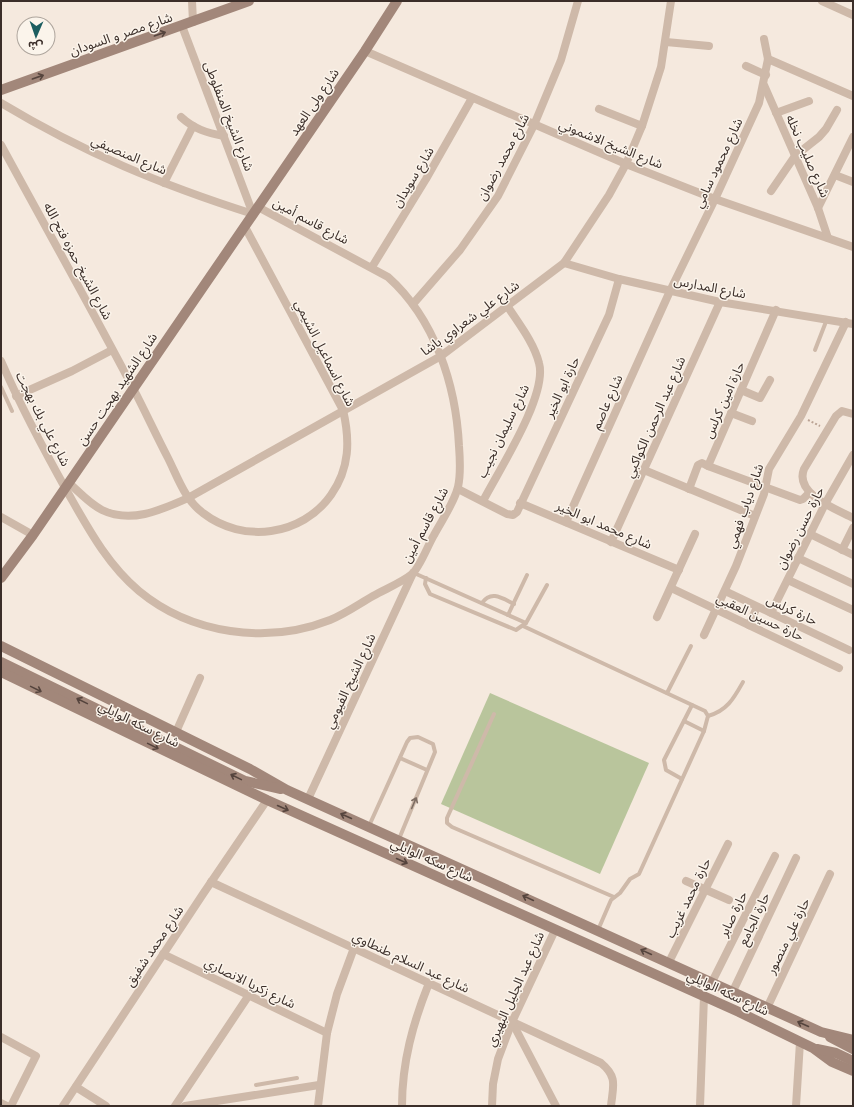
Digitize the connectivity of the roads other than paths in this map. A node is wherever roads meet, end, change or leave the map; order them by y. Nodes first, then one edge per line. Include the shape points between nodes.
1 (192, 1) edge
2 (249, 1) edge
3 (578, 1) edge
4 (671, 1) edge
5 (822, 1) edge
6 (396, 2) edge
7 (853, 15) edge
8 (193, 22) junction
9 (182, 26) junction
10 (764, 39) dead end
11 (666, 42) junction
12 (709, 46) dead end
13 (365, 51) junction
14 (768, 59) junction
15 (746, 66) dead end
16 (766, 75) junction
17 (764, 85) junction
18 (1, 90) edge
19 (853, 96) edge
20 (472, 98) junction
21 (809, 101) dead end
22 (1, 103) edge
23 (599, 109) dead end
24 (837, 110) dead end
25 (776, 113) junction
26 (181, 117) dead end
27 (193, 126) junction
28 (534, 126) junction
29 (642, 126) junction
30 (224, 136) junction
31 (853, 137) edge
32 (1, 145) edge
33 (795, 156) junction
34 (626, 164) junction
35 (835, 175) junction
36 (853, 182) edge
37 (164, 183) junction
38 (771, 191) dead end
39 (715, 199) junction
40 (818, 208) junction
41 (256, 211) junction
42 (245, 227) junction
43 (828, 238) junction
44 (853, 247) edge
45 (564, 263) junction
46 (372, 267) junction
47 (619, 279) junction
48 (670, 291) junction
49 (720, 302) junction
50 (414, 304) junction
51 (508, 307) junction
52 (776, 310) junction
53 (827, 319) junction
54 (849, 323) edge
55 (112, 350) junction
56 (815, 350) dead end
57 (442, 356) junction
58 (1, 361) edge
59 (4, 375) edge
60 (770, 380) dead end
61 (1, 387) edge
62 (133, 389) junction
63 (741, 390) junction
64 (16, 396) junction
65 (343, 410) junction
66 (12, 412) dead end
67 (731, 413) junction
68 (853, 414) edge
69 (752, 421) dead end
70 (853, 455) edge
71 (708, 466) junction
72 (644, 470) junction
73 (67, 486) junction
74 (688, 488) junction
75 (766, 488) junction
76 (458, 489) junction
77 (810, 493) junction
78 (188, 498) junction
79 (483, 501) junction
80 (520, 503) junction
81 (825, 504) junction
82 (755, 516) junction
83 (1, 517) edge
84 (853, 518) edge
85 (566, 522) junction
86 (853, 528) edge
87 (695, 534) dead end
88 (810, 534) junction
89 (33, 535) junction
90 (612, 542) junction
91 (842, 550) junction
92 (853, 555) edge
93 (798, 558) junction
94 (679, 570) junction
95 (413, 573) junction
96 (527, 575) dead end
97 (2, 577) edge
98 (426, 578) junction
99 (788, 580) junction
100 (853, 584) edge
101 (547, 585) dead end
102 (670, 588) junction
103 (725, 591) junction
104 (482, 603) junction
105 (514, 604) junction
106 (758, 607) junction
107 (716, 610) junction
108 (853, 610) edge
109 (771, 613) junction
110 (508, 615) junction
111 (657, 617) dead end
112 (524, 624) junction
113 (749, 625) junction
114 (704, 635) dead end
115 (1, 646) edge
116 (691, 646) dead end
117 (849, 650) dead end
118 (1, 662) edge
119 (839, 668) dead end
120 (1, 672) edge
121 (200, 678) dead end
122 (743, 682) dead end
123 (668, 693) junction
124 (692, 705) junction
125 (494, 714) dead end
126 (708, 716) junction
127 (684, 720) junction
128 (704, 731) junction
129 (176, 732) junction
130 (400, 758) junction
131 (428, 770) junction
132 (682, 779) junction
133 (287, 790) junction
134 (308, 799) junction
135 (267, 800) junction
136 (369, 826) junction
137 (399, 839) junction
138 (728, 844) dead end
139 (775, 856) dead end
140 (796, 858) dead end
141 (830, 874) dead end
142 (686, 881) dead end
143 (211, 882) junction
144 (705, 889) junction
145 (614, 897) junction
146 (728, 900) dead end
147 (555, 930) junction
148 (598, 930) junction
149 (354, 948) junction
150 (162, 954) junction
151 (669, 962) junction
152 (712, 982) junction
153 (429, 983) junction
154 (733, 991) junction
155 (249, 995) junction
156 (704, 996) junction
157 (767, 1008) junction
158 (512, 1022) junction
159 (821, 1032) junction
160 (327, 1033) junction
161 (1, 1036) edge
162 (853, 1040) edge
163 (800, 1042) junction
164 (813, 1048) junction
165 (853, 1049) edge
166 (853, 1061) edge
167 (853, 1071) edge
168 (296, 1078) dead end
169 (287, 1080) junction
170 (256, 1085) dead end
171 (319, 1085) junction
172 (76, 1086) junction
173 (288, 1090) junction
174 (1, 1103) edge
175 (7, 1106) edge
176 (11, 1106) edge
177 (63, 1106) edge
178 (106, 1106) edge
179 (175, 1106) edge
180 (185, 1106) edge
181 (318, 1106) edge
182 (402, 1106) edge
183 (492, 1106) edge
184 (556, 1106) edge
185 (611, 1106) edge
186 (700, 1106) edge
187 (796, 1106) edge

1 - 8 street
2 - 8 main road, شارع مصر و السودان
3 - 28 street, شارع محمد رضوان via 561,60
4 - 11 street, شارع علي شعراوي باشا
5 - 7 street
6 - 13 main road, شارع ولى العهد
8 - 9 main road, شارع مصر و السودان
18 -> 9 main road, شارع مصر و السودان
9 - 30 street, شارع الشيخ المنفلوطى
10 - 14 street, شارع محمود سامي
11 - 12 street
11 - 29 street, شارع علي شعراوي باشا via 661,67
13 - 20 street, شارع الشيخ الاشموني
13 - 41 main road, شارع ولى العهد
14 - 16 street, شارع محمود سامي
14 - 19 street
15 - 16 street
16 - 17 street, شارع محمود سامي
17 - 25 street, شارع صليب نخله
17 - 39 street, شارع محمود سامي via 759,102
20 - 28 street, شارع الشيخ الاشموني
20 - 46 street, شارع سويدان
21 - 25 street
22 - 37 street, شارع المنصيفي via 89,152
23 - 29 street
24 - 33 street via 819,137
25 - 33 street, شارع صليب نخله
26 - 27 street
27 - 30 street via 208,133
27 - 37 street
28 - 34 street, شارع الشيخ الاشموني
28 - 50 street, شارع محمد رضوان via 498,196 460,250
29 - 34 street, شارع علي شعراوي باشا
30 - 41 street, شارع الشيخ المنفلوطى
31 - 35 street
32 - 55 street, شارع الشيخ حمزه فتح الله
33 - 38 street
33 - 40 street, شارع صليب نخله
34 - 39 street, شارع الشيخ الاشموني
34 - 45 street, شارع علي شعراوي باشا via 594,219
35 - 36 street
35 - 40 street
37 - 41 street, شارع المنصيفي via 195,195
39 - 43 street, شارع الشيخ الاشموني
39 - 48 street, شارع محمود سامي
40 - 43 street, شارع صليب نخله
41 - 42 main road, شارع الشهيد بهجت حسن
41 - 46 street, شارع قاسم أمين
42 - 62 main road, شارع الشهيد بهجت حسن
42 - 65 street, شارع اسماعيل الشيمي
43 - 44 street, شارع الشيخ الاشموني
45 - 47 street, شارع المدارس
45 - 51 street, شارع علي شعراوي باشا
46 - 50 street, شارع قاسم أمين via 393,281
47 - 48 street, شارع المدارس
47 - 80 street, حارة ابو الخير via 609,315
48 - 49 street, شارع المدارس
48 - 85 street, شارع عاصم
49 - 52 street, شارع المدارس
49 - 72 street, شارع عبد الرحمن الكواكبي
50 - 57 street, شارع قاسم أمين
51 - 57 street, شارع علي شعراوي باشا
51 - 79 street, شارع سليمان نجيب via 537,354 541,370 540,379 537,394
52 - 53 street, شارع المدارس
52 - 63 street, حارة امين كرلس
53 - 54 street, شارع المدارس
53 - 56 lane
54 - 75 street, شارع دياب فهمي via 801,416 768,469
55 - 62 street, شارع الشيخ حمزه فتح الله
55 - 64 street
57 - 65 street, شارع علي شعراوي باشا
57 - 76 street, شارع قاسم أمين via 449,379 458,434
58 - 59 street, شارع علي بك بهجت
59 - 64 street, شارع علي بك بهجت
60 - 63 street via 760,398
61 - 66 lane
62 - 73 main road, شارع الشهيد بهجت حسن
62 - 78 street, شارع اسماعيل الشيمي
63 - 67 street, حارة امين كرلس
64 - 73 street, شارع علي بك بهجت
65 - 78 street, شارع علي شعراوي باشا
65 - 78 street, شارع اسماعيل الشيمي via 348,429 348,449 345,468 338,486 312,515 295,525 257,532 238,530 219,523 203,513
67 - 69 street
67 - 71 street, حارة امين كرلس
68 - 77 street via 842,411 836,416 804,469 803,484
70 - 81 street, حارة حسن رضوان
71 - 74 street via 702,463 698,465
71 - 75 street
72 - 74 street
72 - 90 street, شارع عبد الرحمن الكواكبي
73 - 78 street, شارع علي شعراوي باشا via 102,510 130,516 144,514
73 - 89 main road, شارع الشهيد بهجت حسن
73 - 95 street, شارع قاسم أمين via 94,539 117,570 139,591 163,608 218,629 246,633 276,633 305,628 332,620
74 - 82 street
75 - 77 street via 800,500 804,500
75 - 82 street, شارع دياب فهمي
76 - 79 street
76 - 95 street, شارع قاسم أمين
77 - 81 street
79 - 80 street via 513,515
80 - 85 street, شارع محمد ابو الخير
81 - 84 street
81 - 88 street, حارة حسن رضوان
82 - 103 street, شارع دياب فهمي
83 - 89 street
85 - 90 street, شارع محمد ابو الخير
86 - 91 street
87 - 94 street
88 - 91 street
88 - 93 street, حارة حسن رضوان
89 - 97 main road, شارع الشهيد بهجت حسن
90 - 94 street, شارع محمد ابو الخير
91 - 92 street
93 - 99 street, حارة حسن رضوان
93 - 100 street
94 - 102 street
95 - 98 lane
95 - 134 street, شارع الشيخ الفيومي
96 - 105 lane
98 - 104 lane
98 - 112 lane via 430,594 511,630 516,630
99 - 108 street
99 - 109 street, حارة حسن رضوان
101 - 112 lane
102 - 107 street, حارة حسين العقبي
102 - 111 street
103 - 106 street, حارة كرلس
103 - 107 street, شارع دياب فهمي
104 - 105 lane via 492,596 497,596
104 - 110 lane
105 - 110 lane
106 - 109 street, حارة كرلس
106 - 113 street
107 - 113 street, حارة حسين العقبي
107 - 114 street, شارع دياب فهمي
109 - 117 street, حارة كرلس
110 - 112 lane
112 - 123 lane
113 - 119 street, حارة حسين العقبي
115 - 129 main road, شارع سكه الوايلي
116 - 123 lane
133 -> 118 main road via 245,781
120 -> 135 main road, شارع سكه الوايلي
121 - 129 street
122 - 126 lane via 730,704 720,712
123 - 124 lane
124 - 126 lane via 705,711
124 - 127 lane
125 - 145 lane via 446,818 447,823 452,828
126 - 128 lane
127 - 128 lane
127 - 132 lane via 664,763 666,770
128 - 132 lane
129 - 133 main road, شارع سكه الوايلي
130 - 131 lane
130 - 131 lane via 410,738 418,737 435,748
130 - 136 lane
137 -> 131 lane
132 - 145 lane via 639,874 630,879
133 - 134 main road, شارع سكه الوايلي
136 -> 134 main road, شارع سكه الوايلي
135 - 143 street, شارع محمد شفيق
135 -> 147 main road, شارع سكه الوايلي
136 - 137 main road, شارع سكه الوايلي
148 -> 137 main road, شارع سكه الوايلي
138 - 144 street, حارة محمد غريب
139 - 152 street, حارة صابر
140 - 154 street, حارة الجامع
141 - 157 street, حارة علي منصور
142 - 144 street
143 - 149 street, شارع عبد السلام طنطاوي
143 - 150 street, شارع محمد شفيق
144 - 146 street
144 - 151 street, حارة محمد غريب
145 - 148 lane
147 - 156 main road, شارع سكه الوايلي
147 - 158 street, شارع عبد الجليل البهيري
151 -> 148 main road, شارع سكه الوايلي
149 - 153 street, شارع عبد السلام طنطاوي
149 - 160 street via 336,994
150 - 155 street, شارع زكريا الانصاري
150 - 172 street, شارع محمد شفيق
151 - 152 main road, شارع سكه الوايلي
152 - 154 main road, شارع سكه الوايلي
153 - 158 street, شارع عبد السلام طنطاوي
153 - 182 street via 415,1019 407,1052
154 - 157 main road, شارع سكه الوايلي
155 - 160 street, شارع زكريا الانصاري
155 - 179 street
156 - 163 main road, شارع سكه الوايلي
156 - 186 street
159 -> 157 main road, شارع سكه الوايلي
158 - 183 street, شارع عبد الجليل البهيري via 498,1059
158 - 184 street
158 - 185 street, شارع عبد السلام طنطاوي via 601,1063 610,1070 613,1077
159 - 162 main road, شارع سكه الوايلي
159 - 165 main road
160 - 171 street
161 - 176 street via 36,1056
163 - 164 main road, شارع سكه الوايلي
163 - 187 street
164 - 166 main road via 836,1053
164 - 167 main road, شارع سكه الوايلي via 832,1062
168 - 169 lane
169 - 170 lane
169 - 173 lane
171 - 173 street
171 - 181 street
172 - 177 street, شارع محمد شفيق
172 - 178 street
173 - 180 street
174 - 175 street

